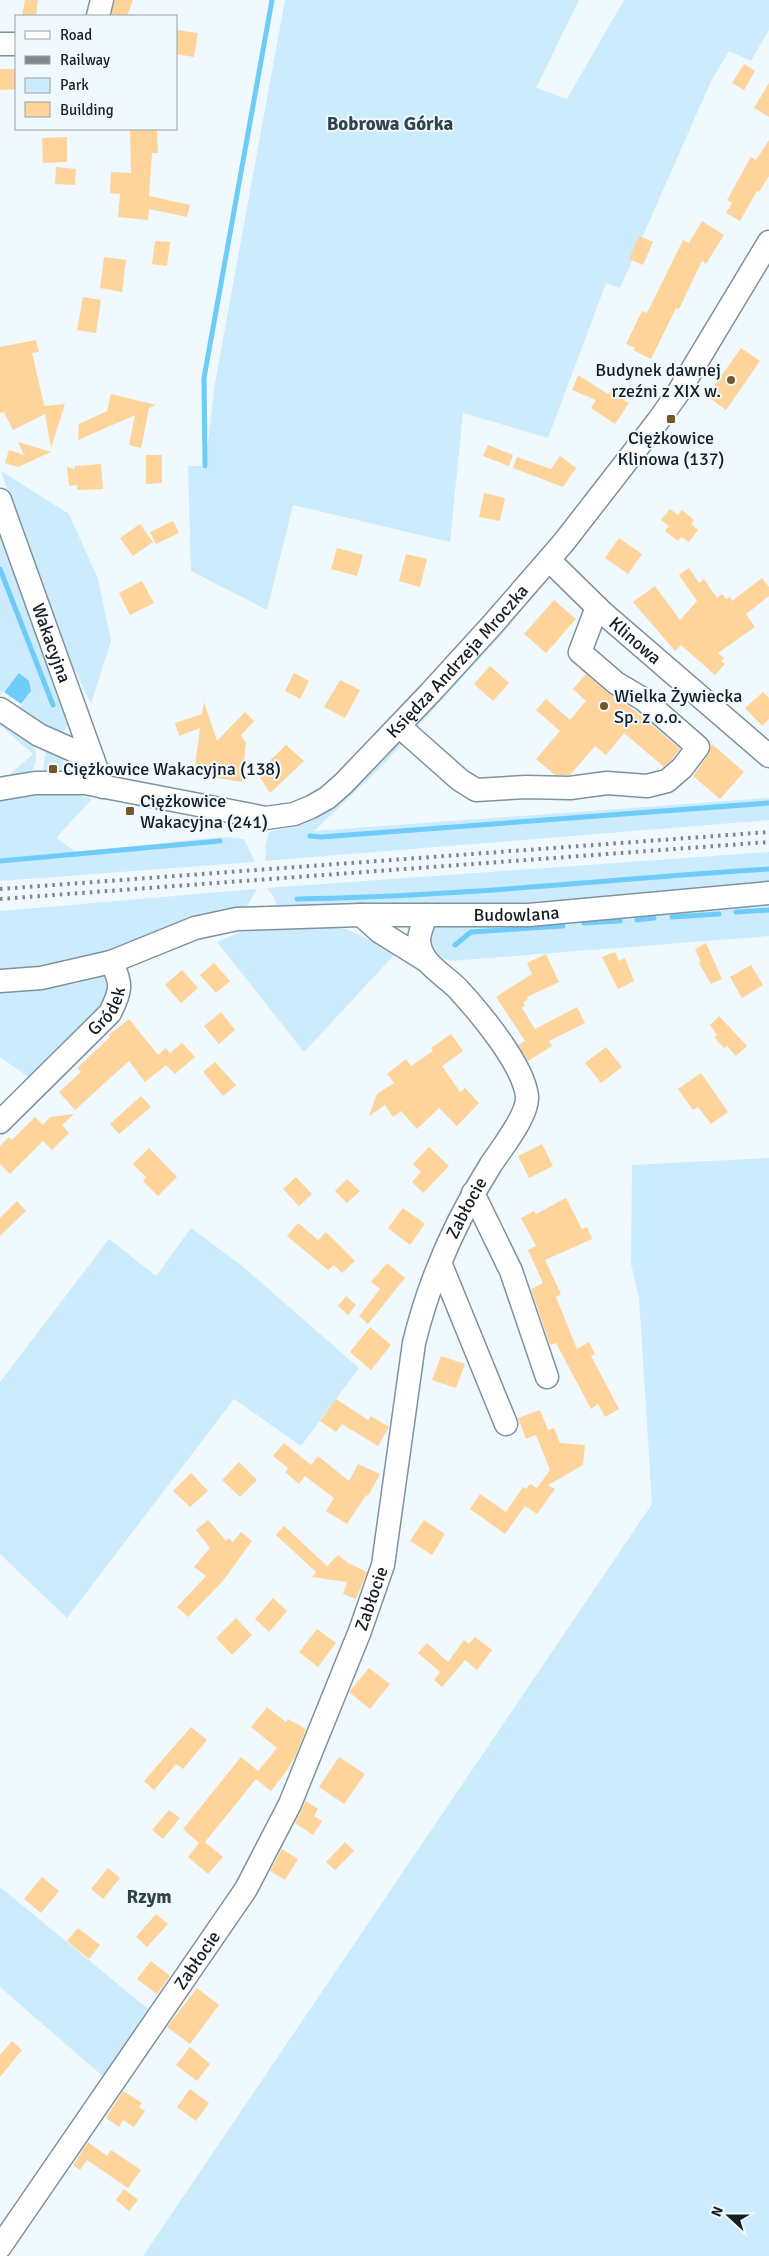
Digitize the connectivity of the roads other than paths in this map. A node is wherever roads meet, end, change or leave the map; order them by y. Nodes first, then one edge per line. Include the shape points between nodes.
1 (102, 0) edge
2 (98, 15) edge
3 (0, 44) edge
4 (15, 44) edge
5 (769, 242) edge
6 (0, 500) edge
7 (549, 560) junction
8 (596, 607) junction
9 (0, 709) edge
10 (398, 726) junction
11 (769, 756) edge
12 (93, 759) junction
13 (103, 787) junction
14 (0, 789) edge
15 (769, 893) edge
16 (361, 915) junction
17 (426, 915) junction
18 (264, 917) joint
19 (425, 960) junction
20 (111, 962) junction
21 (0, 981) edge
22 (0, 1122) edge
23 (473, 1193) junction
24 (441, 1265) junction
25 (547, 1377) dead end
26 (506, 1424) dead end
27 (0, 2247) edge

1 - 2 street
3 - 4 street
5 - 7 street, Księdza Andrzeja Mroczka via 663,414
6 - 12 street, Wakacyjna
7 - 8 street, Klinowa
7 - 10 street, Księdza Andrzeja Mroczka
8 - 10 street via 580,652 616,682 643,699 698,747 667,781 647,786 606,783 570,788 476,790
8 - 11 street, Klinowa
9 - 12 street via 39,735
10 - 13 street, Księdza Andrzeja Mroczka via 327,798 287,816 255,817
12 - 13 street, Wakacyjna
13 - 14 street, Księdza Andrzeja Mroczka via 85,783 35,783
15 - 17 street, Budowlana via 529,915
16 - 17 street, Budowlana
16 - 18 street, Budowlana
16 - 19 street, Zabłocie via 380,932
17 - 19 street via 419,940
18 - 20 street, Gródek via 195,928
19 - 23 street, Zabłocie via 477,1010 514,1063 527,1098 517,1124
20 - 21 street via 41,978
20 - 22 street, Gródek via 120,978 118,997 110,1013
23 - 24 street, Zabłocie
23 - 25 street via 511,1271
24 - 26 street
24 - 27 street, Zabłocie via 423,1309 414,1343 383,1565 290,1804 246,1889

